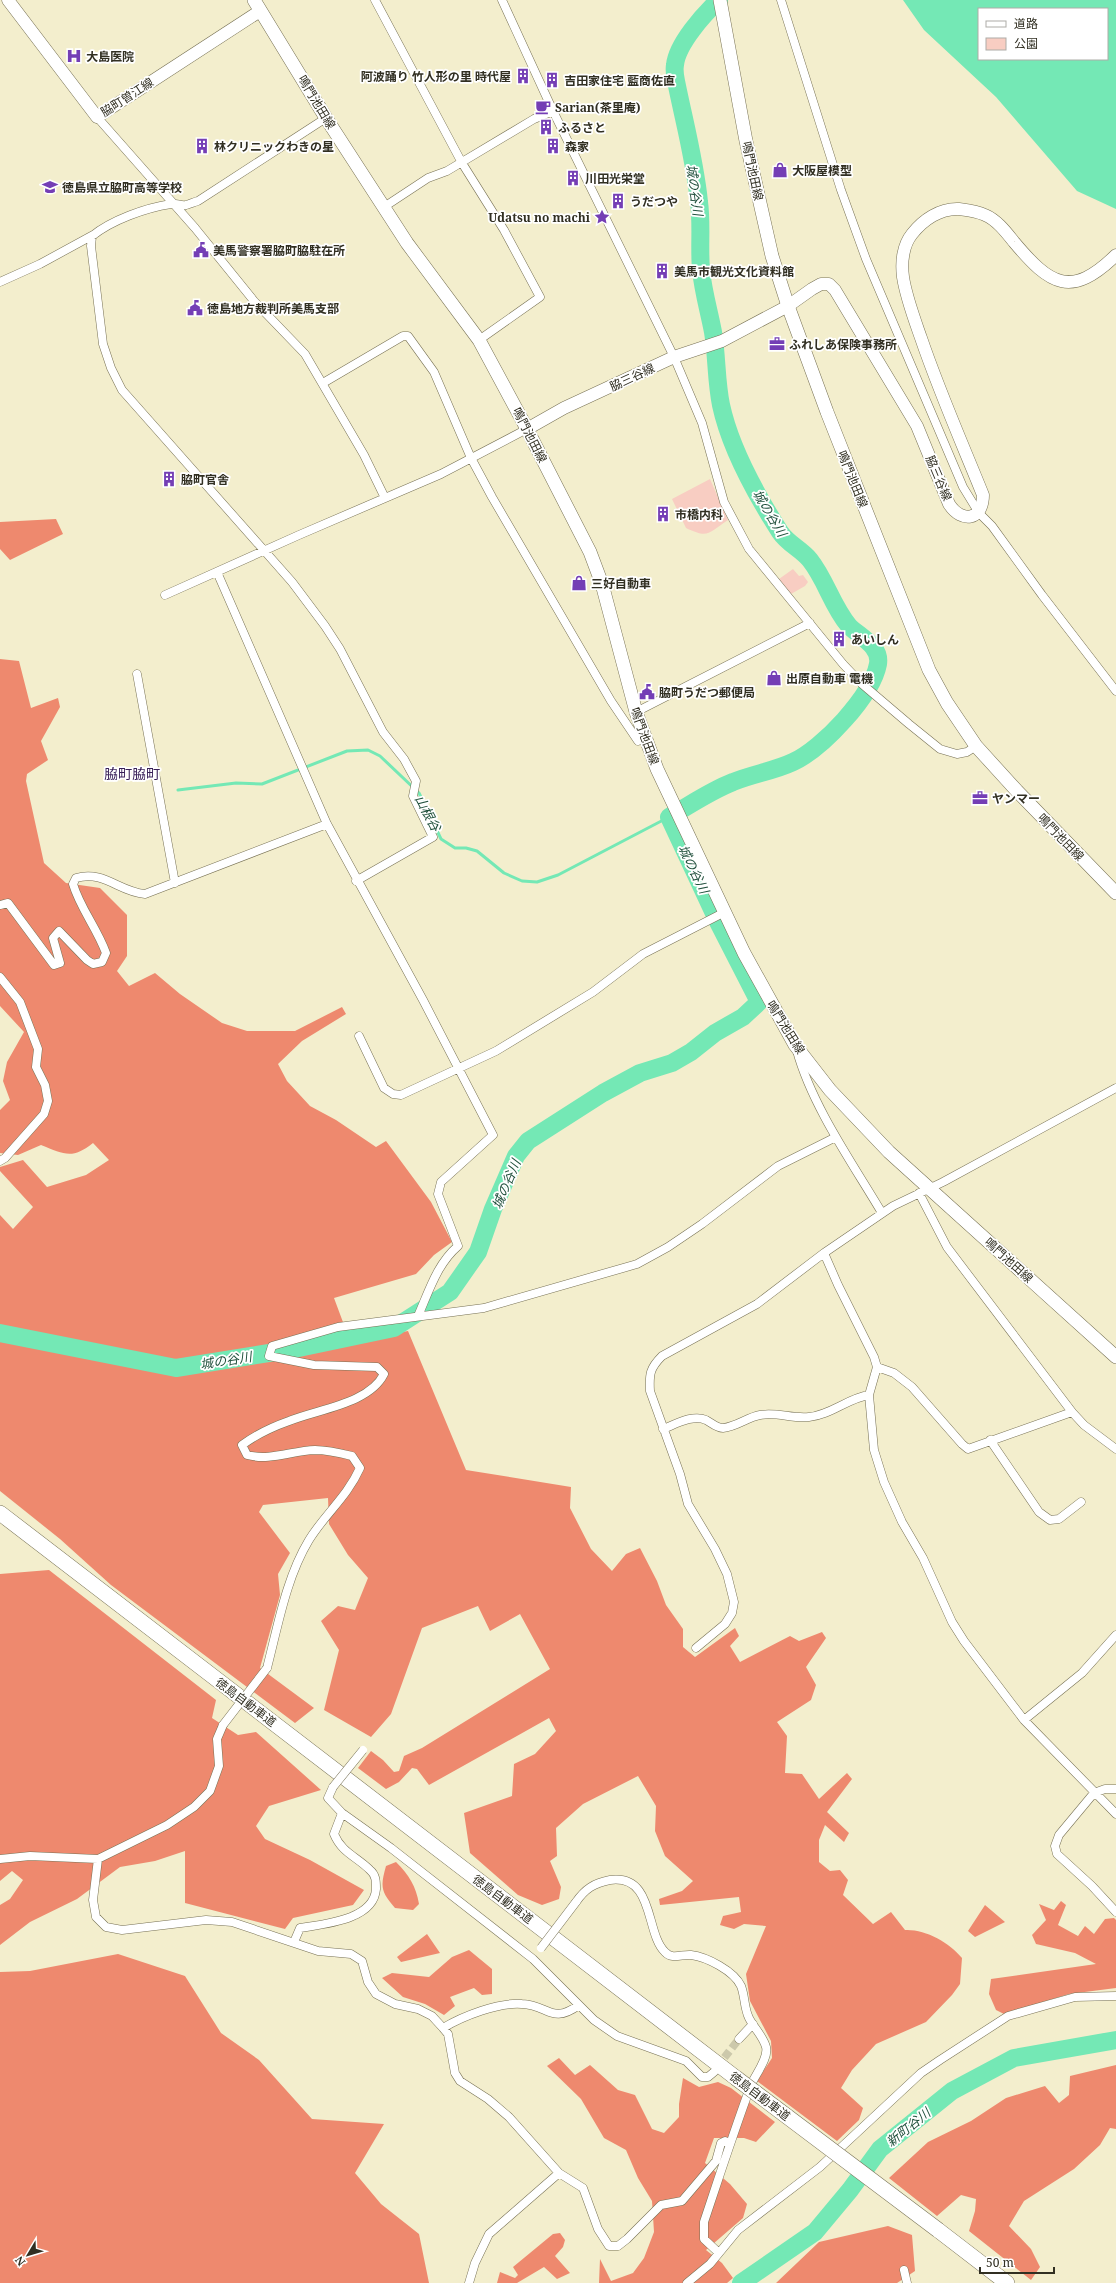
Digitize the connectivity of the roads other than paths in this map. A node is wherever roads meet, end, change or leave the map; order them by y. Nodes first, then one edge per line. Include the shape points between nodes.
1 (8, 0) edge
2 (375, 0) edge
3 (502, 0) edge
4 (781, 0) edge
5 (721, 3) edge
6 (257, 6) edge
7 (553, 111) junction
8 (97, 117) junction
9 (326, 118) junction
10 (462, 163) junction
11 (173, 203) junction
12 (384, 207) junction
13 (98, 232) junction
14 (1116, 255) edge
15 (0, 282) edge
16 (788, 306) junction
17 (478, 340) junction
18 (674, 357) junction
19 (323, 383) junction
20 (527, 429) junction
21 (471, 458) junction
22 (385, 498) junction
23 (979, 513) junction
24 (265, 550) junction
25 (217, 572) junction
26 (165, 595) dead end
27 (810, 623) junction
28 (137, 674) dead end
29 (1116, 691) edge
30 (636, 712) junction
31 (644, 737) junction
32 (976, 746) junction
33 (327, 824) junction
34 (356, 881) junction
35 (175, 883) junction
36 (1116, 893) edge
37 (0, 905) edge
38 (725, 912) junction
39 (0, 977) edge
40 (359, 1036) dead end
41 (795, 1045) junction
42 (458, 1068) junction
43 (1116, 1088) edge
44 (836, 1137) junction
45 (0, 1161) edge
46 (924, 1190) junction
47 (882, 1213) junction
48 (824, 1253) junction
49 (418, 1316) junction
50 (1116, 1357) edge
51 (877, 1367) junction
52 (869, 1396) junction
53 (1072, 1412) junction
54 (663, 1428) junction
55 (990, 1440) junction
56 (1116, 1449) edge
57 (1082, 1502) dead end
58 (0, 1513) edge
59 (1116, 1635) edge
60 (696, 1648) dead end
61 (1024, 1720) junction
62 (363, 1750) dead end
63 (1116, 1789) edge
64 (1094, 1793) junction
65 (342, 1813) junction
66 (1116, 1814) edge
67 (0, 1859) edge
68 (98, 1859) junction
69 (1116, 1912) edge
70 (294, 1942) junction
71 (533, 1959) junction
72 (1116, 1996) edge
73 (579, 2005) junction
74 (753, 2024) junction
75 (444, 2028) junction
76 (739, 2039) tunnel mouth
77 (714, 2072) dead end
78 (730, 2144) junction
79 (559, 2173) junction
80 (718, 2253) junction
81 (904, 2270) dead end
82 (469, 2283) edge
83 (687, 2283) edge
84 (907, 2283) edge
85 (1007, 2283) edge

1 - 8 main road, 脇町曽江線
2 - 10 street
3 - 7 street
4 - 23 street via 866,259 963,487
5 - 16 main road, 鳴門池田線 via 759,202
6 - 8 main road, 脇町曽江線
6 - 9 main road, 鳴門池田線
7 - 10 street via 534,119
7 - 18 street
8 - 11 street
9 - 11 street via 198,200 185,205
9 - 12 main road, 鳴門池田線
10 - 12 street via 428,178
10 - 17 street via 504,230 540,298
11 - 13 street via 155,207
11 - 19 street via 254,301 305,354
12 - 17 main road, 鳴門池田線
13 - 15 street via 40,264
13 - 24 street via 92,236 91,246 103,344 122,390
14 - 23 main road via 1099,272 1083,280 1064,282 1049,277 1034,267 1001,226 986,215 968,210 952,209 936,214 919,225 908,240 903,259 905,284 932,372 983,495 983,505
16 - 18 main road, 脇三谷線 via 722,341
16 - 23 main road, 脇三谷線 via 821,284 828,284 835,290 917,426 949,504 955,513 964,517
16 - 32 main road, 鳴門池田線 via 929,670 947,703
17 - 20 main road, 鳴門池田線
18 - 20 main road, 脇三谷線 via 564,408
18 - 27 street via 702,423 724,502 734,522 749,549
19 - 21 street via 403,336 408,336 434,372
19 - 22 street
20 - 21 street
20 - 30 main road, 鳴門池田線 via 590,552 602,584
21 - 22 street
21 - 31 street via 611,701 638,741
22 - 24 street
23 - 29 street via 992,526
24 - 25 street
24 - 34 street via 292,582 340,649 383,732 404,759 416,781 413,796 433,837
25 - 26 street
25 - 33 street
27 - 30 street
27 - 32 street via 862,684 940,749 957,754 967,752
28 - 35 street
30 - 31 main road, 鳴門池田線
31 - 38 main road, 鳴門池田線
32 - 36 main road, 鳴門池田線
33 - 34 street
33 - 35 street
34 - 42 street
35 - 37 street via 145,894 133,893 99,876 85,875 76,878 73,884 76,894 99,933 106,953 102,962 93,964 59,931 53,938 60,963 54,965 8,903
38 - 41 main road, 鳴門池田線
38 - 42 street via 643,954 593,992 496,1051
39 - 45 street via 20,1002 38,1049 36,1066 45,1085 48,1101 44,1114
40 - 42 street via 384,1088 393,1094 401,1095
41 - 44 street via 810,1085
41 - 46 main road, 鳴門池田線 via 830,1090
42 - 49 street via 493,1135 441,1182 438,1194 458,1246 437,1271
43 - 46 street
44 - 47 street
44 - 49 street via 778,1166 702,1224 637,1264 484,1308
46 - 47 street
46 - 50 main road, 鳴門池田線
46 - 53 street via 947,1247
47 - 48 street
48 - 51 street
48 - 54 street via 757,1304 662,1356 652,1365 650,1391
49 - 68 street, bridge via 338,1327 272,1346 269,1356 314,1365 377,1367 384,1374 381,1380 355,1399 290,1420 255,1435 242,1445 247,1455 260,1459 314,1450 331,1451 352,1456 360,1468 345,1495 308,1542 289,1586 267,1668 223,1725 217,1740 219,1766 210,1791 194,1807 167,1825
51 - 52 street
51 - 55 street via 894,1373 912,1387 968,1449
52 - 54 street via 862,1396 826,1413 808,1418 759,1415 725,1428 718,1428 706,1420 696,1418
52 - 61 street via 874,1450 884,1482 902,1522 923,1558 952,1622 964,1642
53 - 55 street
53 - 56 street via 1084,1425
54 - 60 street via 688,1504 727,1574 734,1602 732,1613 725,1624
55 - 57 street via 1039,1512 1050,1520 1059,1519
58 - 85 highway, 徳島自動車道, bridge
59 - 61 street via 1082,1673
61 - 64 street
62 - 65 street, bridge via 333,1787 328,1798
63 - 64 street
64 - 66 street
64 - 69 street via 1060,1835 1055,1846 1057,1854
65 - 70 street via 334,1834 339,1846 371,1870 376,1880 375,1896 365,1908 347,1920 300,1928
65 - 71 street
67 - 68 street via 30,1856
68 - 70 street via 93,1900 96,1917 106,1927 122,1930 206,1920 225,1922
70 - 75 street via 318,1951 351,1954 362,1961 368,1982 376,1994 395,2004 418,2009 432,2016
71 - 73 street
71 - 74 street, bridge via 585,1889 600,1882 617,1879 630,1884 641,1894 660,1947 666,1954 674,1957 690,1955 702,1958 726,1970 736,1979
72 - 80 street via 1075,1997 1008,2016 921,2073 820,2167 738,2230
73 - 75 street via 557,2015 522,2004 503,2006 458,2019
73 - 77 street via 594,2020 617,2036 686,2061 702,2077 708,2077
74 - 76 street
74 - 78 street via 766,2047 766,2054 754,2076
75 - 79 street via 448,2034 455,2073 460,2081 488,2099 509,2117
78 - 79 street via 725,2141 720,2143 716,2162 682,2201 661,2205 618,2246 609,2246 598,2229 583,2188
78 - 80 street via 704,2222 704,2239
79 - 82 street via 489,2234 475,2263
80 - 83 street
81 - 84 street

